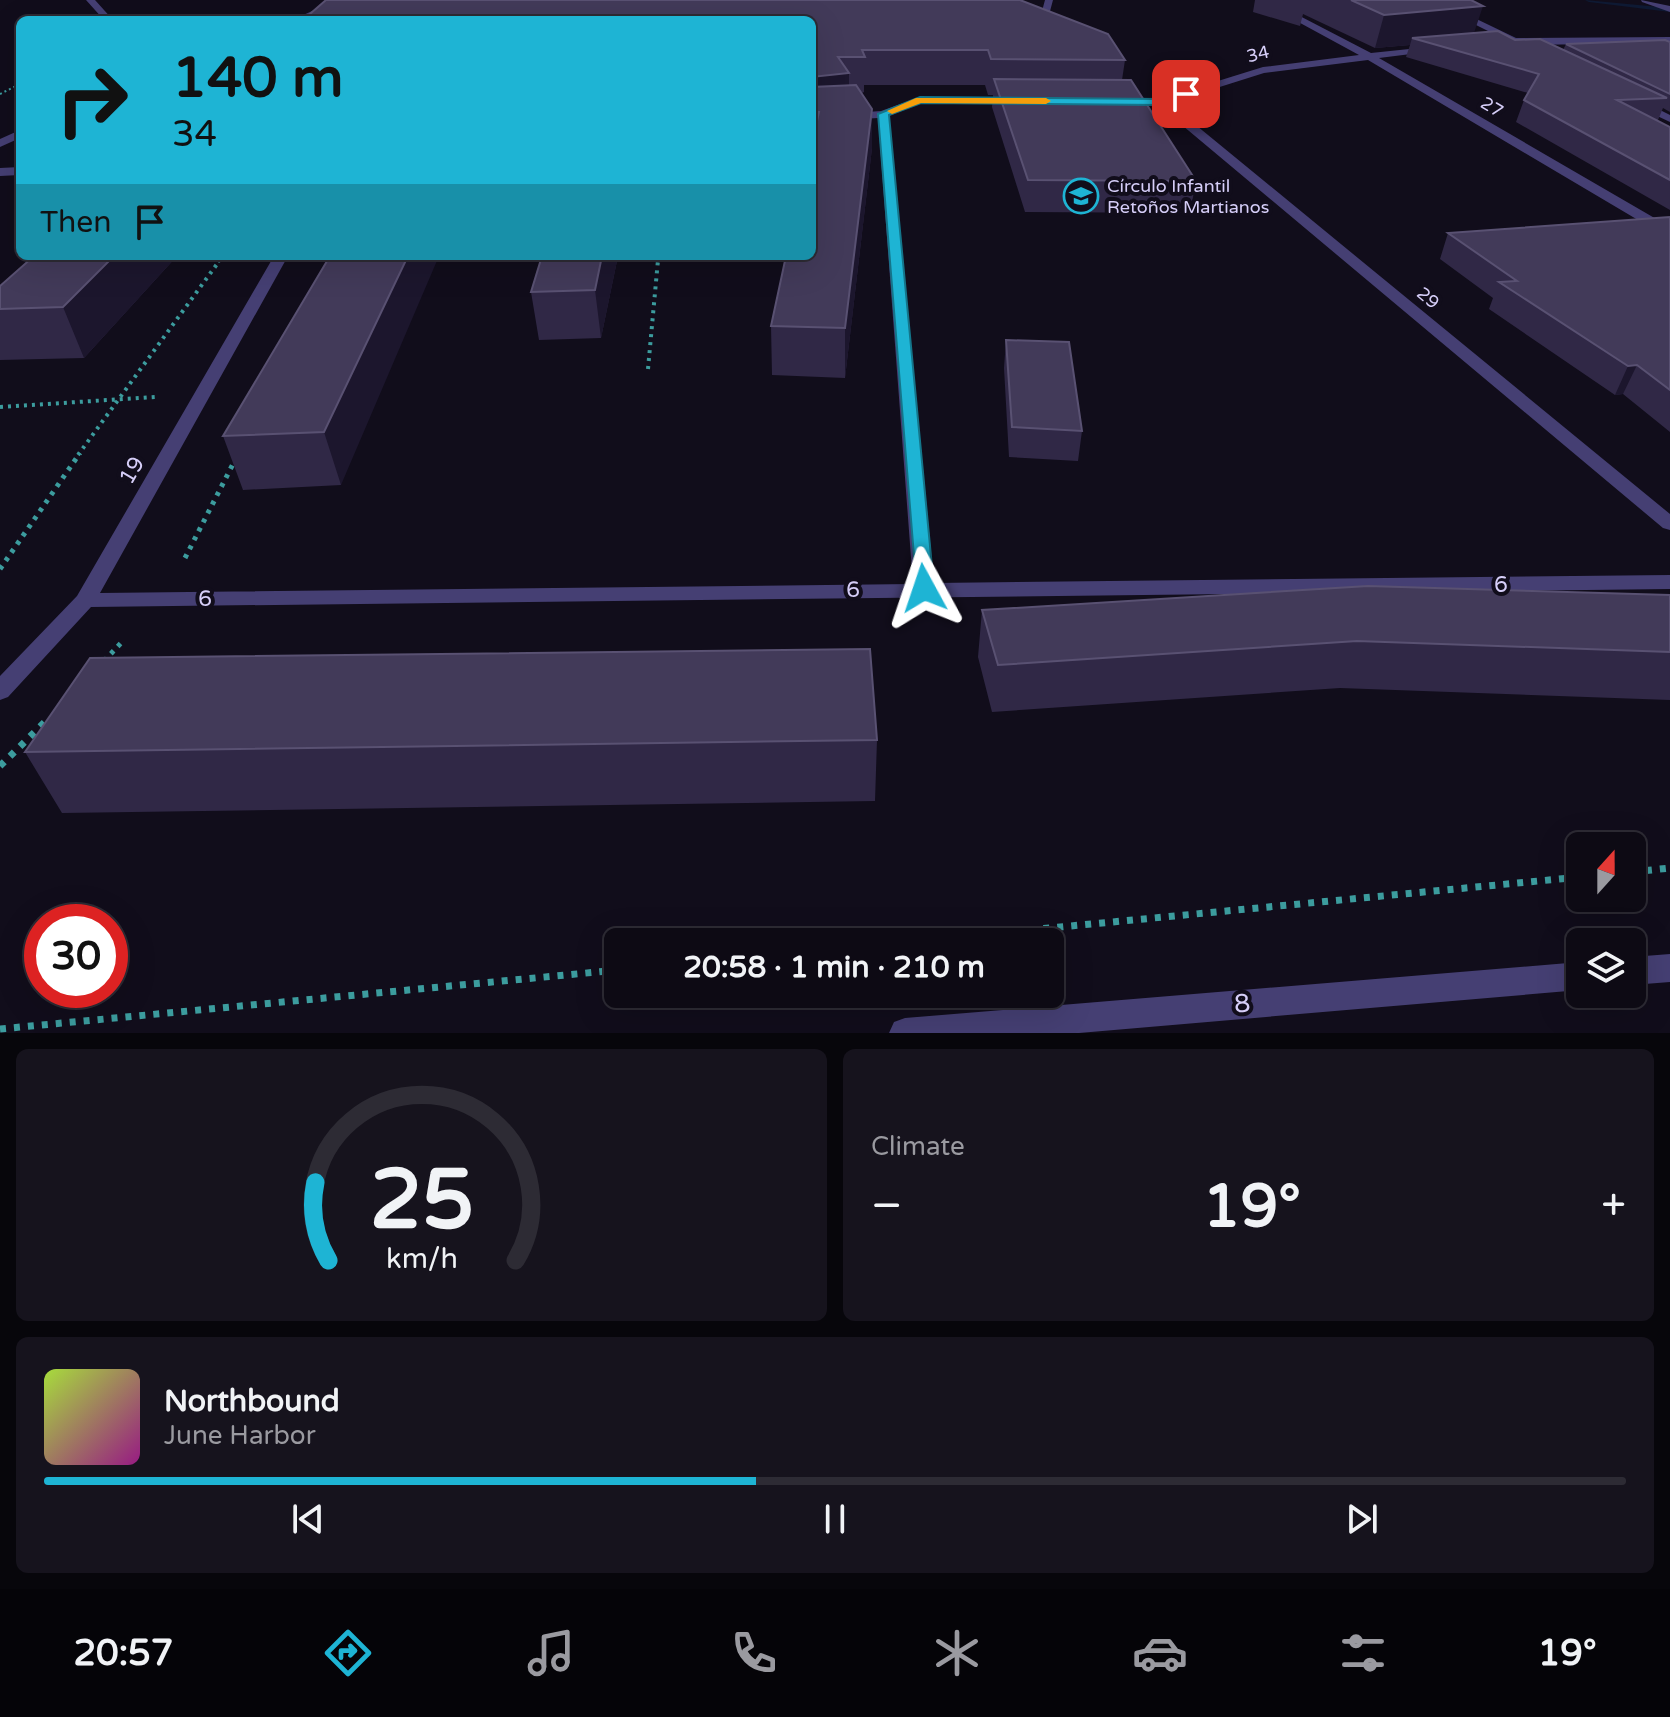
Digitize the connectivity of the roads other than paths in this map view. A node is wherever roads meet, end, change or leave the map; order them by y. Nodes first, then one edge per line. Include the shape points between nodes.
1 (90, 0) edge
2 (344, 0) edge
3 (1049, 0) edge
4 (1430, 0) edge
5 (1645, 0) edge
6 (1667, 8) edge
7 (1013, 11) edge
8 (105, 16) edge
9 (306, 16) edge
10 (1294, 16) dead end
11 (1670, 40) edge
12 (1514, 41) junction
13 (1488, 42) edge
14 (1443, 47) edge
15 (1367, 55) junction
16 (1543, 55) edge
17 (1628, 97) edge
18 (1025, 101) edge
19 (1116, 102) edge
20 (1161, 102) junction
21 (883, 114) junction
22 (816, 119) edge
23 (1670, 119) edge
24 (1670, 233) edge
25 (279, 260) edge
26 (1670, 524) edge
27 (1670, 582) edge
28 (924, 588) junction
29 (85, 600) junction
30 (0, 691) edge
31 (1670, 968) edge
32 (1646, 970) edge
33 (1566, 977) edge
34 (905, 1033) edge

1 - 8 street
2 - 9 street
3 - 7 street via 1046,13
4 - 12 street
5 - 6 street
10 - 15 street, 27
11 - 12 street
12 - 13 street
12 - 16 street
14 - 15 street, 34
15 - 20 street, 34 via 1263,70
15 - 24 street, 27
17 - 23 street
18 - 21 street via 920,100
19 - 20 street, 34
20 - 26 street, 29
21 - 22 street
21 - 28 street
25 - 29 street, 19
27 - 28 street, 6
28 - 29 street, 6
29 - 30 street, 19
31 - 32 street
33 - 34 street, 8

